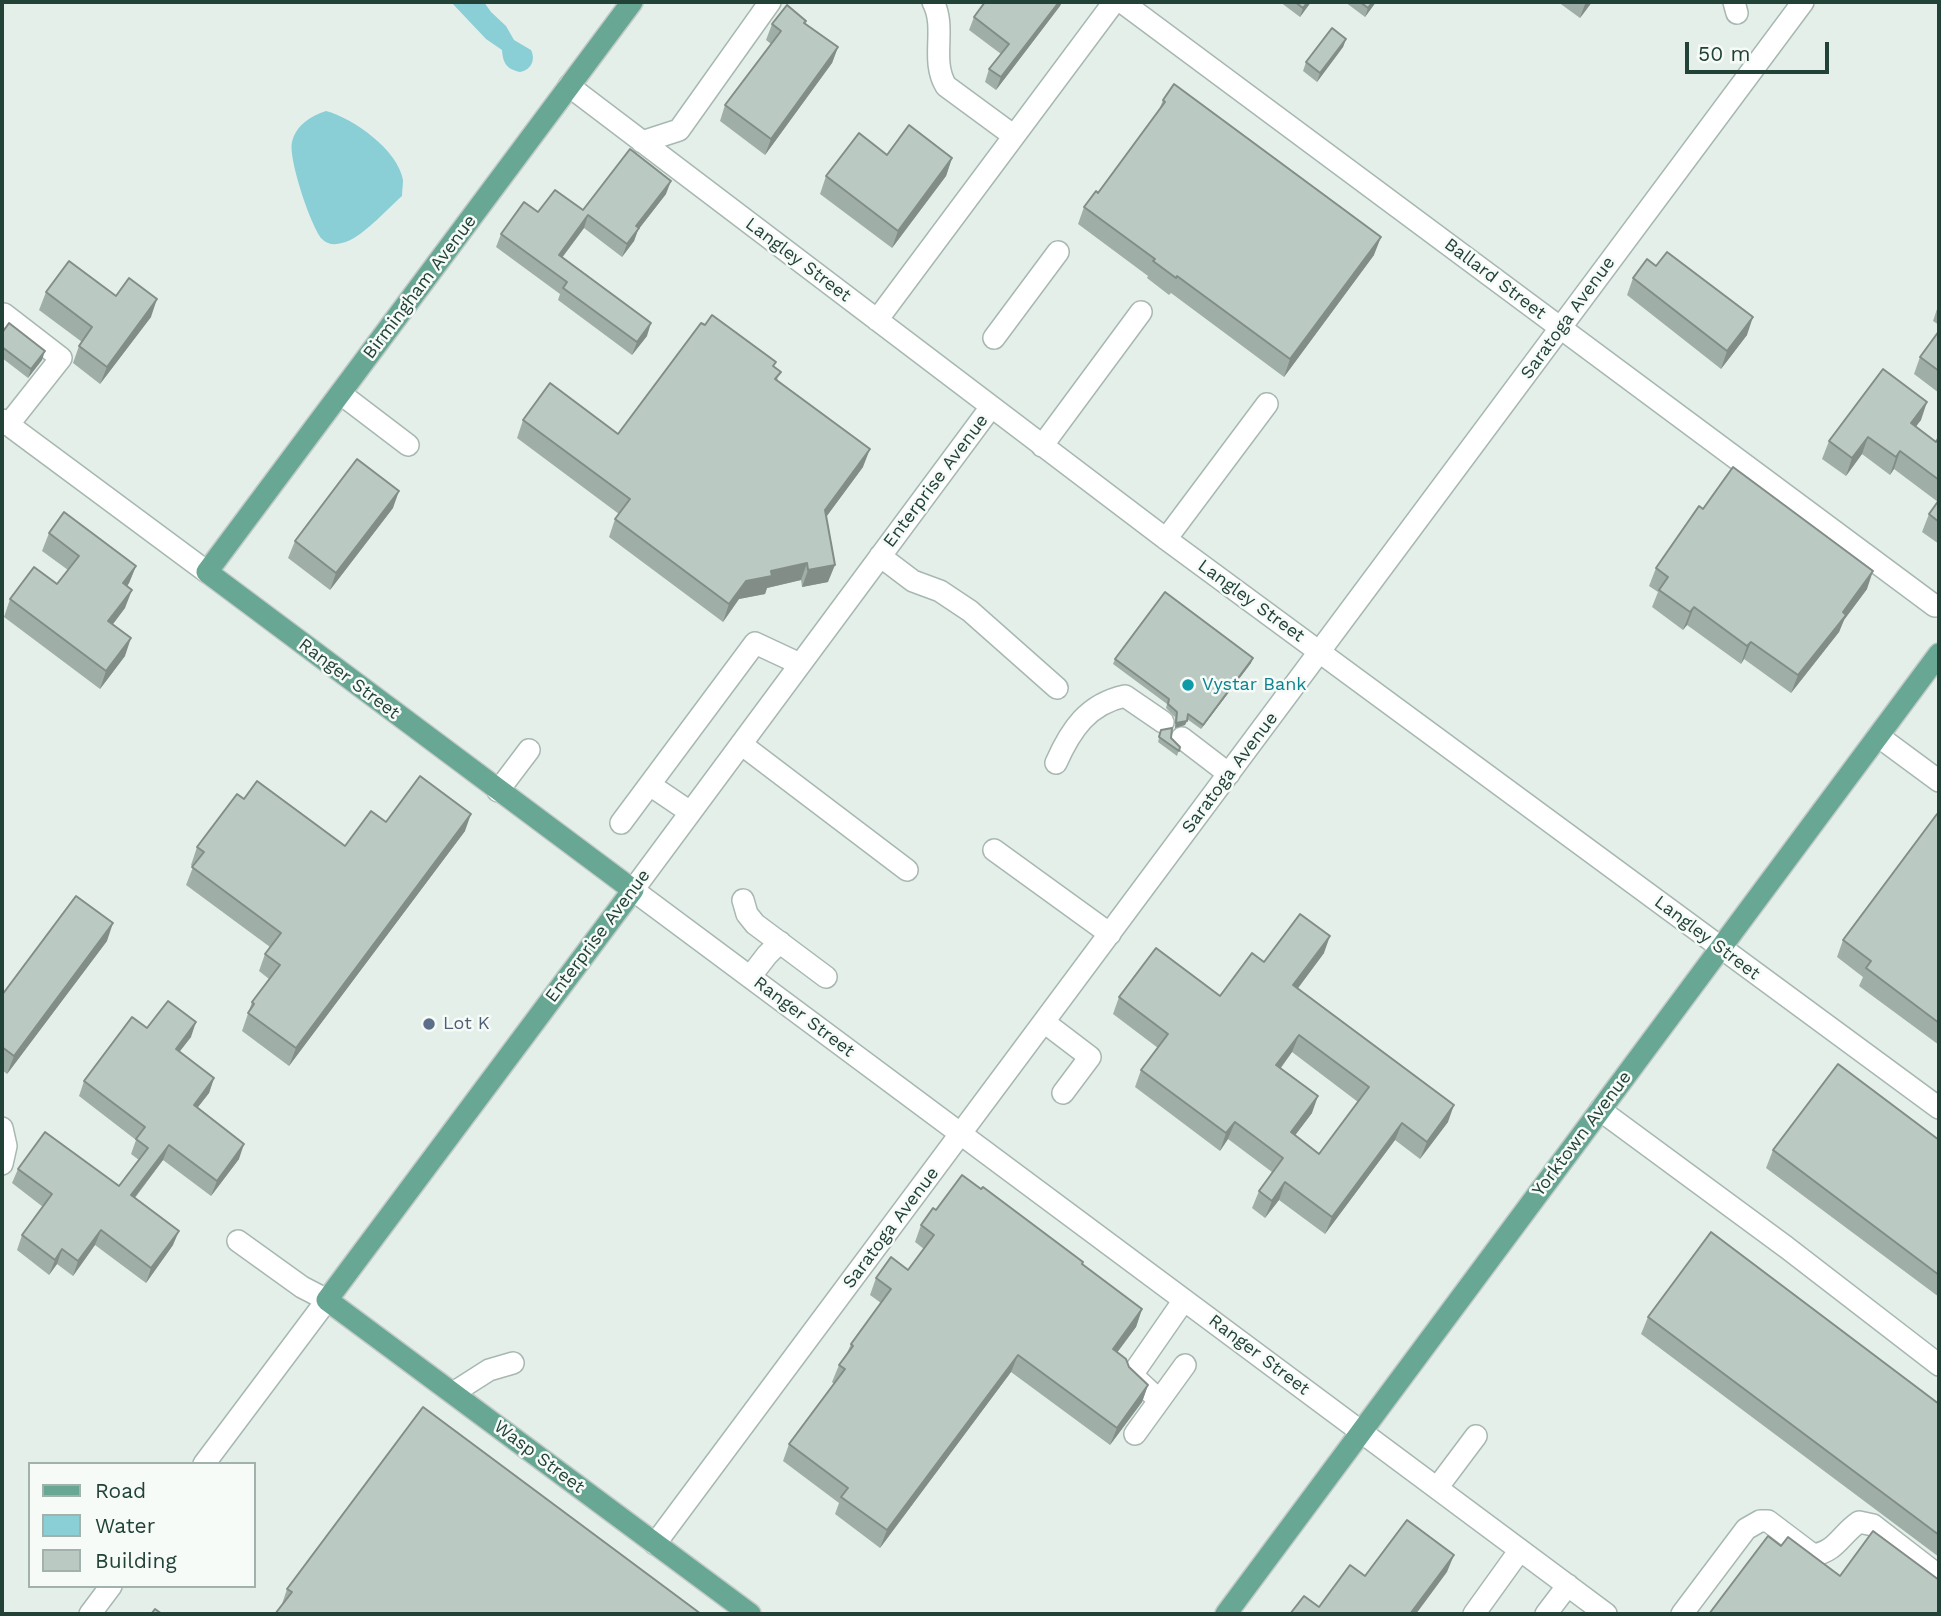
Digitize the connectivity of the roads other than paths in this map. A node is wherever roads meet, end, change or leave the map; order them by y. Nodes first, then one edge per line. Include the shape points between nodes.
1 (632, 2) edge
2 (770, 2) edge
3 (933, 2) edge
4 (1114, 2) edge
5 (1122, 2) edge
6 (1803, 2) edge
7 (569, 86) junction
8 (1014, 136) junction
9 (642, 142) junction
10 (1058, 251) dead end
11 (1140, 312) dead end
12 (4, 314) dead end
13 (877, 320) junction
14 (1560, 328) junction
15 (994, 338) dead end
16 (341, 394) junction
17 (1267, 404) dead end
18 (991, 407) junction
19 (5, 422) edge
20 (408, 445) dead end
21 (1042, 446) junction
22 (1166, 539) junction
23 (880, 556) junction
24 (207, 572) junction
25 (1936, 606) dead end
26 (1321, 652) junction
27 (1939, 654) edge
28 (800, 664) junction
29 (1057, 688) dead end
30 (1163, 722) dead end
31 (1878, 736) junction
32 (1182, 738) dead end
33 (741, 744) junction
34 (529, 750) dead end
35 (1056, 763) dead end
36 (1229, 774) junction
37 (1939, 781) edge
38 (650, 785) junction
39 (498, 791) junction
40 (690, 812) junction
41 (621, 823) dead end
42 (994, 850) dead end
43 (906, 870) dead end
44 (633, 890) junction
45 (743, 900) dead end
46 (1110, 934) junction
47 (780, 942) junction
48 (1721, 948) junction
49 (750, 977) junction
50 (826, 977) dead end
51 (1044, 1022) junction
52 (1063, 1093) dead end
53 (1939, 1108) edge
54 (1600, 1110) junction
55 (2, 1128) edge
56 (961, 1133) junction
57 (2, 1164) edge
58 (238, 1241) dead end
59 (327, 1300) junction
60 (1184, 1300) junction
61 (513, 1363) dead end
62 (1185, 1365) dead end
63 (1939, 1365) edge
64 (453, 1394) junction
65 (1160, 1400) junction
66 (1362, 1432) junction
67 (1135, 1434) dead end
68 (1476, 1436) dead end
69 (206, 1462) edge
70 (1437, 1488) junction
71 (655, 1544) junction
72 (1520, 1550) junction
73 (1939, 1576) edge
74 (1568, 1585) junction
75 (110, 1588) edge
76 (90, 1614) edge
77 (750, 1614) edge
78 (1226, 1614) edge
79 (1474, 1614) edge
80 (1546, 1614) edge
81 (1606, 1614) edge
82 (1682, 1614) edge

1 - 7 main road, Birmingham Avenue
2 - 9 street via 679,130
3 - 8 street via 939,13 939,75 946,86
4 - 8 street
5 - 14 street, Ballard Street
6 - 14 street, Saratoga Avenue
7 - 9 street, Langley Street
7 - 16 main road, Birmingham Avenue
8 - 13 street
9 - 13 street, Langley Street
10 - 15 street
11 - 21 street
12 - 19 street via 61,358
13 - 18 street, Langley Street
14 - 25 street, Ballard Street
14 - 26 street, Saratoga Avenue
16 - 20 street
16 - 24 main road, Birmingham Avenue
17 - 22 street
18 - 21 street, Langley Street
18 - 23 street, Enterprise Avenue
19 - 24 street, Ranger Street
21 - 22 street, Langley Street
22 - 26 street, Langley Street
23 - 28 street, Enterprise Avenue
23 - 29 street via 913,581 970,611
24 - 39 main road, Ranger Street
26 - 36 street, Saratoga Avenue
26 - 48 street, Langley Street
27 - 31 main road, Yorktown Avenue
28 - 33 street, Enterprise Avenue
28 - 38 street via 755,643
30 - 35 street via 1125,696 1106,700 1091,709
31 - 37 street
31 - 48 main road, Yorktown Avenue
32 - 36 street
33 - 40 street, Enterprise Avenue
33 - 43 street
34 - 39 street
36 - 46 street, Saratoga Avenue
38 - 40 street
38 - 41 street
39 - 44 main road, Ranger Street
40 - 44 street, Enterprise Avenue
42 - 46 street
44 - 49 street, Ranger Street
44 - 59 main road, Enterprise Avenue
45 - 47 street via 755,924
46 - 51 street, Saratoga Avenue
47 - 49 street
47 - 50 street
48 - 53 street, Langley Street
48 - 54 main road, Yorktown Avenue
49 - 56 street, Ranger Street
51 - 52 street via 1090,1057
51 - 56 street, Saratoga Avenue
54 - 63 street
54 - 66 main road, Yorktown Avenue
55 - 57 street via 6,1146
56 - 60 street, Ranger Street
56 - 71 street, Saratoga Avenue
58 - 59 street
59 - 64 main road, Wasp Street
59 - 69 street, Enterprise Avenue
60 - 65 street via 1132,1376
60 - 66 street, Ranger Street
61 - 64 street via 489,1370
62 - 65 street
64 - 71 main road, Wasp Street
65 - 67 street
66 - 70 street, Ranger Street
66 - 78 main road, Yorktown Avenue
68 - 70 street
70 - 72 street, Ranger Street
71 - 77 main road, Wasp Street
72 - 74 street, Ranger Street
72 - 79 street
73 - 82 street via 1872,1525 1859,1522 1825,1554 1813,1555 1768,1521 1760,1521 1746,1529
74 - 80 street
74 - 81 street, Ranger Street
75 - 76 street

